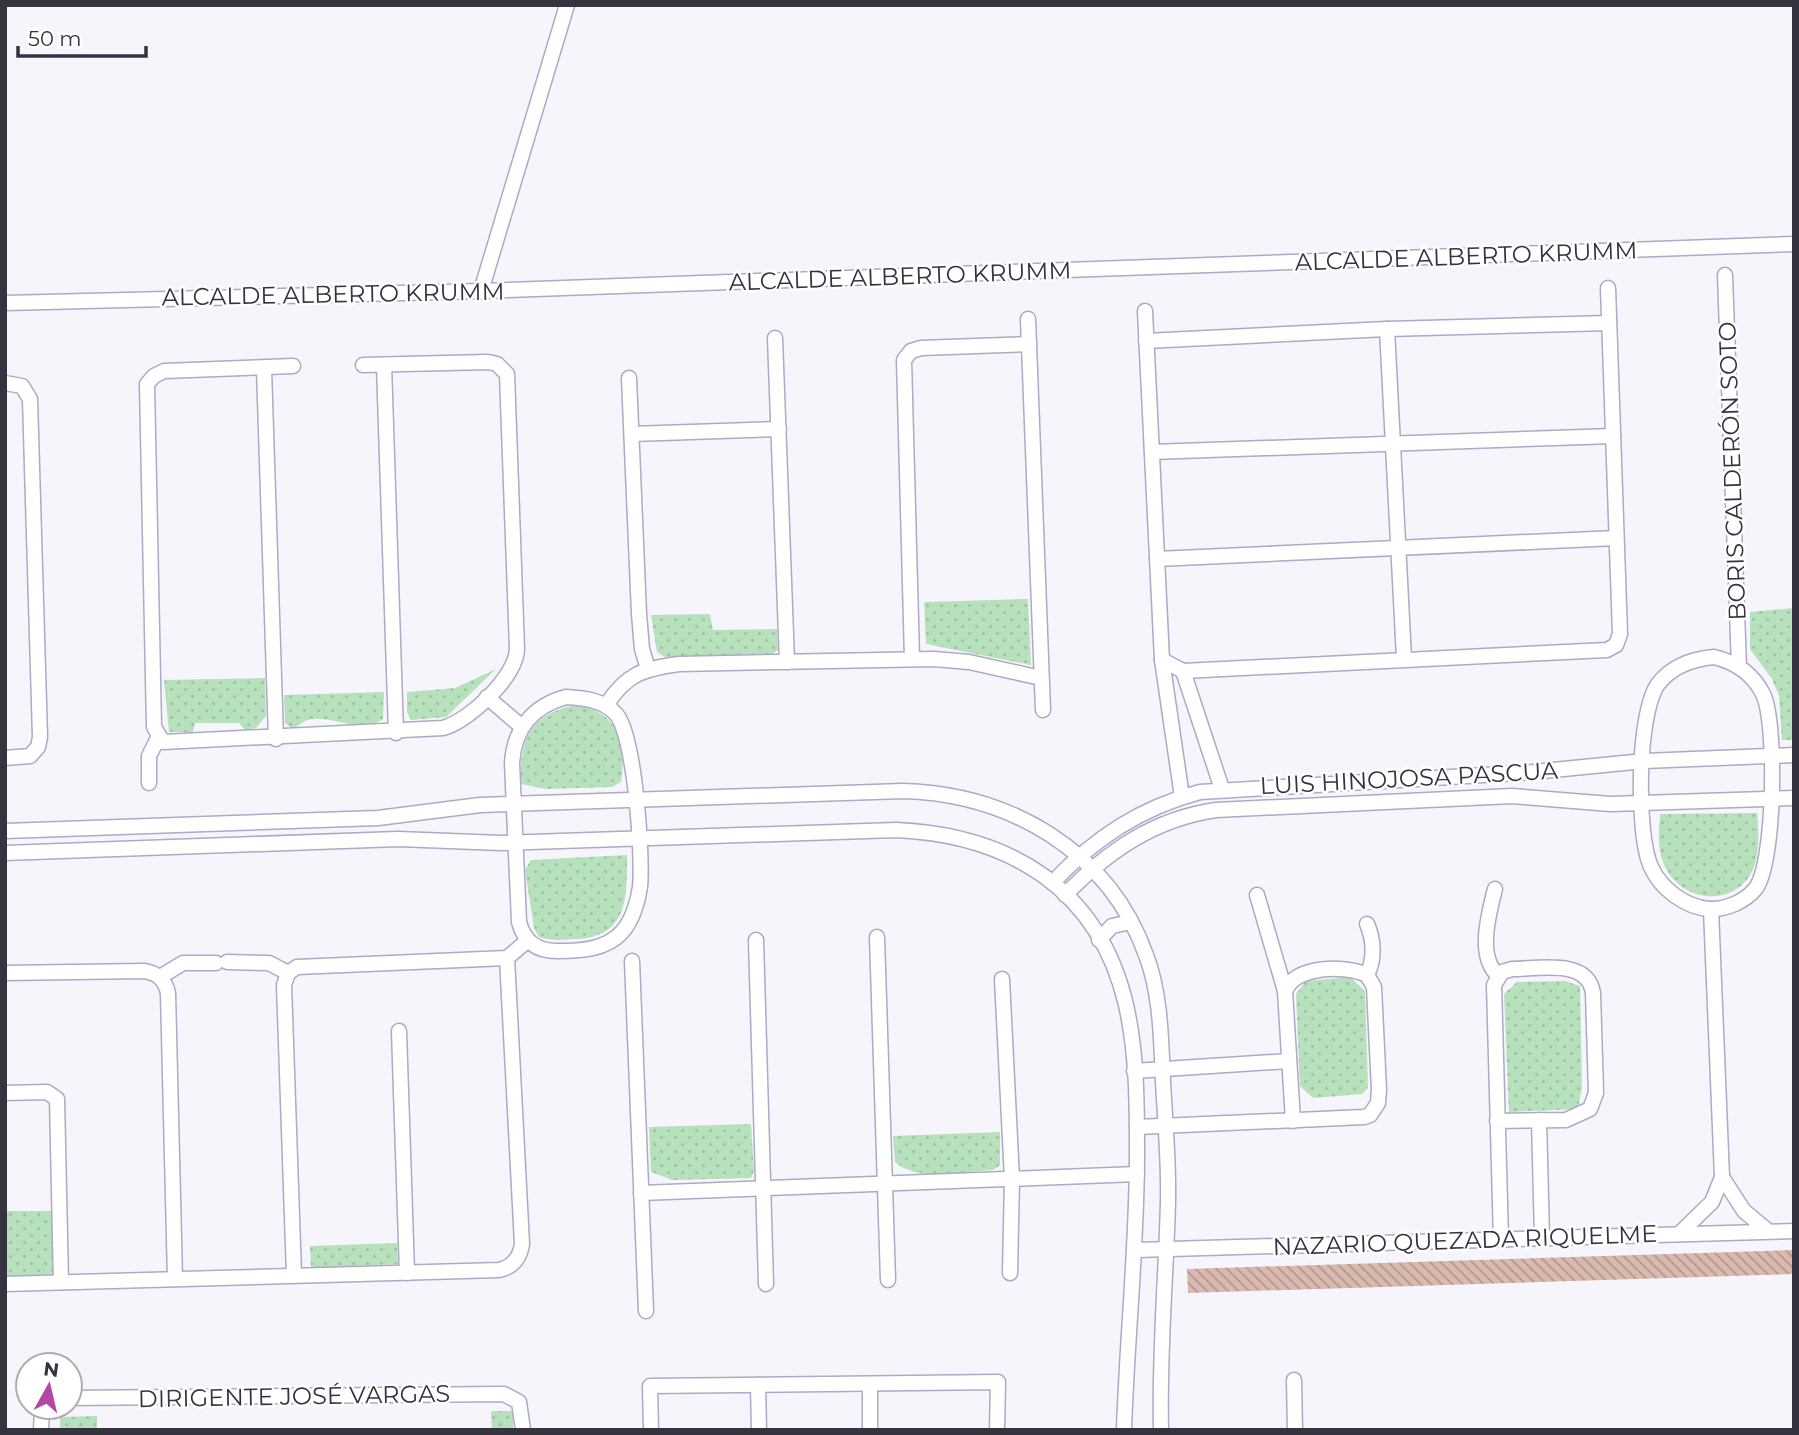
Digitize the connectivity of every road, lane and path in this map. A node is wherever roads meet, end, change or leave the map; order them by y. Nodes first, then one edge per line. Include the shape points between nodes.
1 (567, 5) edge
2 (1794, 244) edge
3 (1725, 275) dead end
4 (1608, 288) dead end
5 (481, 291) junction
6 (5, 303) edge
7 (1145, 311) dead end
8 (1028, 319) dead end
9 (1609, 323) junction
10 (1387, 329) junction
11 (775, 338) dead end
12 (1146, 341) junction
13 (1028, 344) junction
14 (363, 365) dead end
15 (384, 365) junction
16 (293, 366) dead end
17 (264, 369) junction
18 (629, 378) dead end
19 (5, 383) edge
20 (779, 429) junction
21 (632, 434) junction
22 (1613, 436) junction
23 (1393, 443) junction
24 (1152, 452) junction
25 (1616, 538) junction
26 (1398, 547) junction
27 (1157, 559) junction
28 (912, 658) junction
29 (1404, 658) junction
30 (1162, 660) junction
31 (787, 662) junction
32 (1739, 667) junction
33 (648, 669) junction
34 (1183, 671) junction
35 (1041, 678) junction
36 (487, 697) junction
37 (606, 705) junction
38 (1043, 710) dead end
39 (522, 727) junction
40 (396, 733) junction
41 (158, 738) junction
42 (276, 739) junction
43 (1794, 755) edge
44 (1770, 756) junction
45 (5, 758) edge
46 (1644, 761) junction
47 (149, 783) dead end
48 (1222, 789) junction
49 (1182, 797) junction
50 (1770, 798) junction
51 (1794, 798) edge
52 (636, 800) junction
53 (1643, 803) junction
54 (513, 805) junction
55 (5, 831) edge
56 (638, 839) junction
57 (515, 842) junction
58 (5, 853) edge
59 (1078, 855) junction
60 (1091, 868) junction
61 (1053, 883) junction
62 (1494, 889) dead end
63 (1065, 895) junction
64 (1257, 895) dead end
65 (1712, 909) junction
66 (1131, 922) junction
67 (1367, 924) dead end
68 (877, 937) dead end
69 (756, 940) dead end
70 (1099, 940) junction
71 (527, 941) junction
72 (508, 958) junction
73 (632, 961) dead end
74 (5, 973) edge
75 (288, 973) junction
76 (1367, 975) junction
77 (1499, 976) junction
78 (160, 977) junction
79 (1002, 979) dead end
80 (1284, 991) junction
81 (400, 1031) dead end
82 (1289, 1060) junction
83 (1162, 1069) junction
84 (1134, 1071) junction
85 (5, 1093) edge
86 (1539, 1120) junction
87 (1293, 1121) junction
88 (1497, 1121) junction
89 (1166, 1126) junction
90 (1137, 1127) junction
91 (1137, 1174) junction
92 (1722, 1177) junction
93 (1012, 1179) junction
94 (885, 1184) junction
95 (763, 1188) junction
96 (641, 1193) junction
97 (1768, 1231) junction
98 (1794, 1231) edge
99 (1679, 1235) junction
100 (1542, 1238) junction
101 (1501, 1240) junction
102 (1167, 1249) junction
103 (1136, 1250) junction
104 (407, 1273) junction
105 (1010, 1273) dead end
106 (294, 1275) junction
107 (175, 1279) junction
108 (888, 1280) dead end
109 (61, 1282) junction
110 (5, 1284) edge
111 (766, 1284) dead end
112 (646, 1311) dead end
113 (1294, 1380) dead end
114 (870, 1384) junction
115 (758, 1385) junction
116 (84, 1398) edge
117 (523, 1430) edge
118 (651, 1430) edge
119 (759, 1430) edge
120 (870, 1430) edge
121 (997, 1430) edge
122 (1124, 1430) edge
123 (1160, 1430) edge
124 (1295, 1430) edge

1 - 5 street
2 - 5 street, ALCALDE ALBERTO KRUMM
3 - 32 street, BORIS CALDERÓN SOTO
4 - 9 street
5 - 6 street, ALCALDE ALBERTO KRUMM
7 - 12 street
8 - 13 street
9 - 10 street
9 - 22 street
10 - 12 street
10 - 23 street
11 - 20 street
12 - 24 street
13 - 28 street via 922,348 911,351 904,360
13 - 35 street
14 - 15 street
15 - 36 street via 493,362 508,378 517,657
15 - 40 street
16 - 17 street
17 - 41 street via 164,371 150,379 146,389 154,727
17 - 42 street
18 - 21 street
19 - 45 street via 22,386 30,399 40,737 30,756
20 - 21 street
20 - 31 street
21 - 33 street via 639,614
22 - 23 street
22 - 25 street
23 - 24 street
23 - 26 street
24 - 27 street
25 - 26 street
25 - 29 street via 1620,634 1612,648
26 - 27 street
26 - 29 street
27 - 30 street
28 - 31 street
28 - 35 street via 969,662
29 - 34 street
30 - 34 street
30 - 49 street
31 - 33 street
32 - 44 street via 1757,684 1768,707
32 - 46 street via 1714,657 1701,658 1667,675 1648,708
33 - 37 street via 621,684
34 - 48 street
35 - 38 street
36 - 39 street
36 - 40 street via 451,726
37 - 39 street via 566,697 539,708
37 - 52 street via 626,732
39 - 54 street via 512,751
40 - 42 street
41 - 42 street via 170,744
41 - 47 street via 149,756
43 - 44 street, LUIS HINOJOSA PASCUA
44 - 46 street, LUIS HINOJOSA PASCUA
44 - 50 street
46 - 48 street, LUIS HINOJOSA PASCUA via 1533,772
46 - 53 street
48 - 49 street, LUIS HINOJOSA PASCUA
49 - 59 street, LUIS HINOJOSA PASCUA via 1130,818
50 - 51 street, LUIS HINOJOSA PASCUA
50 - 53 street, LUIS HINOJOSA PASCUA
50 - 65 street via 1768,853 1761,878 1745,898
52 - 54 street
52 - 56 street
52 - 59 street via 952,794 1016,814
53 - 60 street, LUIS HINOJOSA PASCUA via 1512,796 1216,810 1176,818 1148,830
53 - 65 street via 1647,856 1656,877 1686,902
54 - 55 street via 452,807 378,818
54 - 57 street
56 - 57 street
56 - 61 street via 920,831 961,836 1001,849
56 - 71 street via 640,887 621,933 588,950 543,950
57 - 58 street via 398,839
57 - 71 street via 519,922
59 - 60 street
59 - 61 street, LUIS HINOJOSA PASCUA
60 - 63 street, LUIS HINOJOSA PASCUA
60 - 66 street
61 - 63 street
62 - 77 street via 1488,958
63 - 70 street
64 - 80 street
65 - 92 street
66 - 70 street via 1112,926
66 - 83 street via 1151,973
67 - 76 street via 1372,959
68 - 94 street
69 - 95 street
70 - 84 street via 1126,1004
71 - 72 street
72 - 75 street via 297,967
72 - 104 street via 521,1250 515,1262 499,1270
73 - 96 street
74 - 78 street via 144,971
75 - 78 street via 269,963 221,962 175,965
75 - 106 street via 284,985
76 - 80 street via 1346,969 1310,972 1295,977
76 - 87 street via 1374,986 1376,1110 1364,1117
77 - 86 street via 1511,970 1572,969 1592,985 1594,1101 1575,1118
77 - 88 street via 1494,989
78 - 107 street via 168,993
79 - 93 street
80 - 82 street
81 - 104 street
82 - 83 street
82 - 87 street
83 - 84 street
83 - 89 street
84 - 90 street
85 - 109 street via 47,1092 58,1100
86 - 88 street
86 - 100 street
87 - 89 street
88 - 101 street
89 - 90 street
89 - 102 street
90 - 91 street
91 - 93 street
91 - 103 street
92 - 97 street via 1744,1211
92 - 99 street via 1703,1214
93 - 94 street
93 - 105 street
94 - 95 street
94 - 108 street
95 - 96 street
95 - 111 street
96 - 112 street
97 - 98 street, NAZARIO QUEZADA RIQUELME
97 - 99 street, NAZARIO QUEZADA RIQUELME
99 - 100 street, NAZARIO QUEZADA RIQUELME
100 - 101 street, NAZARIO QUEZADA RIQUELME
101 - 102 street, NAZARIO QUEZADA RIQUELME
102 - 103 street, NAZARIO QUEZADA RIQUELME
102 - 123 street
103 - 122 street
104 - 106 street
106 - 107 street
107 - 109 street
109 - 110 street
113 - 124 street
114 - 115 street
114 - 120 street
114 - 121 street via 998,1382
115 - 118 street via 650,1386
115 - 119 street
116 - 117 street, DIRIGENTE JOSÉ VARGAS via 504,1394 516,1399

